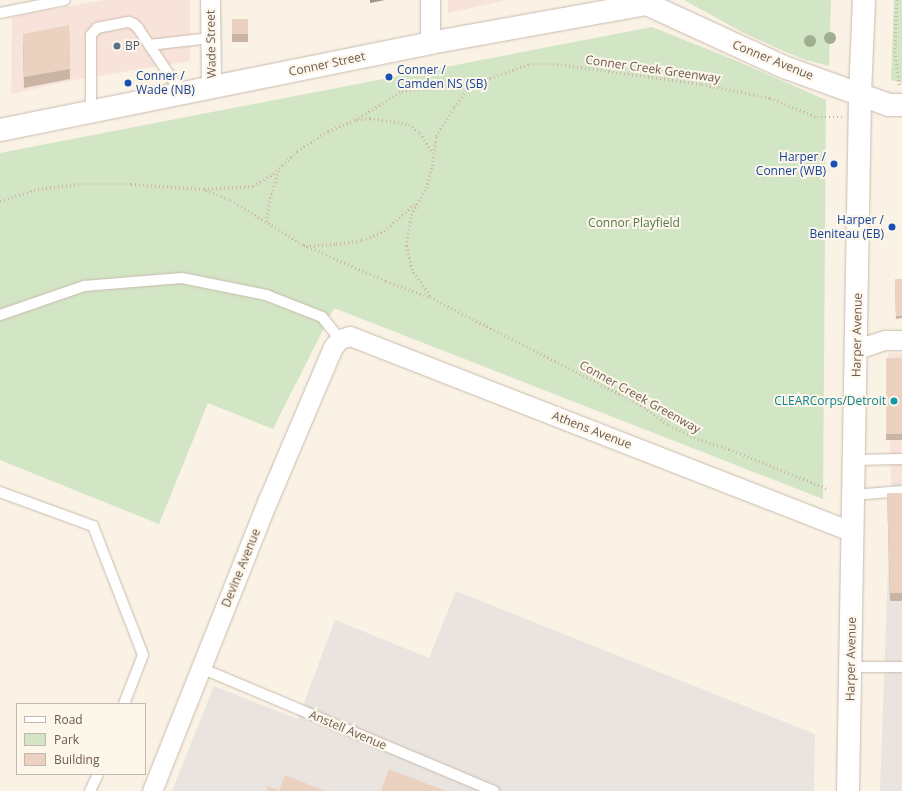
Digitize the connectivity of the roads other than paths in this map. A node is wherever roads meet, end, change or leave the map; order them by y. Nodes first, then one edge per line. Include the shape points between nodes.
1 (65, 0) edge
2 (210, 0) edge
3 (430, 0) edge
4 (864, 0) edge
5 (649, 1) edge
6 (0, 13) edge
7 (211, 38) junction
8 (430, 43) junction
9 (149, 45) junction
10 (212, 88) junction
11 (182, 94) junction
12 (860, 95) junction
13 (901, 95) edge
14 (91, 112) junction
15 (0, 130) edge
16 (0, 315) edge
17 (902, 340) edge
18 (337, 343) junction
19 (857, 349) junction
20 (902, 459) edge
21 (855, 460) junction
22 (902, 491) edge
23 (0, 492) edge
24 (854, 495) junction
25 (853, 532) junction
26 (850, 667) junction
27 (902, 667) edge
28 (201, 668) junction
29 (124, 703) edge
30 (98, 775) edge
31 (90, 791) edge
32 (152, 791) edge
33 (494, 791) edge
34 (848, 791) edge

1 - 6 lane
2 - 7 street, Wade Street
3 - 8 street
4 - 12 main road, Harper Avenue
5 - 8 main road, Conner Street
5 - 12 main road, Conner Avenue via 784,67
7 - 9 lane
7 - 10 street, Wade Street
8 - 10 main road, Conner Street
9 - 11 lane
9 - 14 lane via 138,28 129,22 93,31
10 - 11 main road, Conner Street
11 - 14 main road, Conner Street
12 - 13 main road, Conner Avenue via 889,105
12 - 19 main road, Harper Avenue
14 - 15 main road, Conner Street
16 - 18 lane via 84,286 182,278 273,298 322,317
17 - 19 street via 885,340
18 - 25 street, Athens Avenue via 350,336
18 - 28 street, Devine Avenue via 268,500
19 - 21 main road, Harper Avenue
20 - 21 lane
21 - 24 main road, Harper Avenue
22 - 24 lane
23 - 29 lane via 93,526 143,655
24 - 25 main road, Harper Avenue
25 - 26 main road, Harper Avenue
26 - 27 lane
26 - 34 main road, Harper Avenue
28 - 32 street, Devine Avenue
28 - 33 lane, Anstell Avenue
30 - 31 lane

